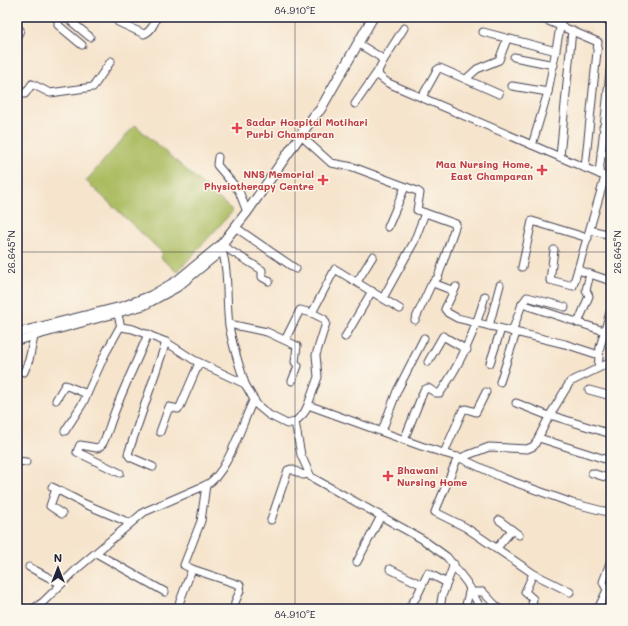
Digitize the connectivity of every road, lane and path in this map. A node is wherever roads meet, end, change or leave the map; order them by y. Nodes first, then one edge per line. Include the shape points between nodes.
1 (61, 17) edge
2 (66, 17) edge
3 (156, 17) edge
4 (368, 17) edge
5 (373, 17) edge
6 (539, 17) edge
7 (562, 17) edge
8 (599, 17) edge
9 (118, 22) dead end
10 (611, 22) edge
11 (560, 26) junction
12 (17, 28) edge
13 (404, 28) dead end
14 (572, 30) junction
15 (483, 32) dead end
16 (17, 37) edge
17 (90, 37) dead end
18 (507, 39) junction
19 (359, 44) junction
20 (82, 45) dead end
21 (556, 51) junction
22 (514, 57) dead end
23 (17, 60) edge
24 (111, 61) dead end
25 (383, 61) junction
26 (611, 62) edge
27 (554, 65) junction
28 (17, 67) edge
29 (378, 71) junction
30 (466, 80) junction
31 (512, 86) dead end
32 (609, 86) edge
33 (548, 92) junction
34 (17, 94) edge
35 (499, 94) dead end
36 (422, 96) junction
37 (356, 104) dead end
38 (608, 108) edge
39 (314, 116) junction
40 (603, 127) junction
41 (611, 130) edge
42 (300, 135) junction
43 (532, 145) junction
44 (601, 152) junction
45 (611, 155) edge
46 (218, 157) dead end
47 (560, 157) junction
48 (585, 168) junction
49 (605, 176) edge
50 (405, 187) junction
51 (247, 212) junction
52 (425, 213) junction
53 (235, 227) junction
54 (388, 227) dead end
55 (590, 230) junction
56 (611, 235) edge
57 (588, 238) junction
58 (221, 248) junction
59 (554, 250) dead end
60 (373, 256) dead end
61 (522, 267) dead end
62 (296, 269) dead end
63 (578, 270) junction
64 (590, 274) junction
65 (611, 280) edge
66 (269, 281) dead end
67 (357, 282) junction
68 (433, 283) junction
69 (500, 285) dead end
70 (372, 291) junction
71 (485, 296) dead end
72 (383, 298) junction
73 (522, 304) junction
74 (565, 307) dead end
75 (611, 308) edge
76 (400, 310) dead end
77 (312, 313) junction
78 (118, 314) junction
79 (415, 320) dead end
80 (477, 322) junction
81 (578, 323) junction
82 (229, 324) junction
83 (120, 326) junction
84 (489, 326) junction
85 (501, 329) junction
86 (604, 331) junction
87 (514, 332) junction
88 (17, 333) edge
89 (148, 334) junction
90 (34, 337) junction
91 (345, 337) dead end
92 (424, 338) dead end
93 (285, 340) junction
94 (17, 341) edge
95 (166, 342) junction
96 (466, 350) junction
97 (599, 355) junction
98 (199, 362) junction
99 (428, 362) dead end
100 (611, 362) edge
101 (490, 363) dead end
102 (598, 368) junction
103 (24, 372) dead end
104 (292, 381) dead end
105 (500, 382) dead end
106 (245, 384) junction
107 (589, 390) dead end
108 (486, 392) dead end
109 (87, 394) junction
110 (611, 396) edge
111 (254, 399) junction
112 (56, 400) dead end
113 (516, 403) dead end
114 (308, 405) junction
115 (549, 416) junction
116 (295, 422) junction
117 (64, 431) dead end
118 (382, 431) junction
119 (160, 432) dead end
120 (611, 434) edge
121 (539, 438) junction
122 (404, 440) junction
123 (444, 453) junction
124 (459, 457) junction
125 (17, 461) edge
126 (611, 461) edge
127 (26, 462) dead end
128 (153, 467) dead end
129 (120, 473) dead end
130 (592, 473) dead end
131 (309, 474) junction
132 (611, 479) edge
133 (206, 485) junction
134 (611, 513) edge
135 (62, 514) dead end
136 (381, 516) junction
137 (271, 520) dead end
138 (500, 520) dead end
139 (130, 523) junction
140 (512, 530) junction
141 (519, 535) dead end
142 (496, 550) junction
143 (96, 553) junction
144 (611, 560) edge
145 (357, 562) dead end
146 (454, 564) junction
147 (29, 567) dead end
148 (192, 569) junction
149 (390, 569) dead end
150 (533, 574) junction
151 (447, 583) junction
152 (61, 584) junction
153 (422, 585) junction
154 (471, 590) junction
155 (165, 592) dead end
156 (570, 592) dead end
157 (36, 608) edge
158 (176, 609) edge
159 (235, 609) edge
160 (408, 609) edge
161 (440, 609) edge
162 (465, 609) edge
163 (481, 609) edge
164 (499, 609) edge
165 (531, 609) edge
166 (598, 609) edge

1 - 20 street via 58,25
2 - 17 street
3 - 9 street via 149,32 144,34
4 - 39 main road via 316,108
5 - 19 main road
6 - 11 street
7 - 11 street
8 - 10 street
11 - 14 street
11 - 21 street
12 - 16 street via 20,30
13 - 25 street
14 - 47 street
14 - 48 street via 598,42
15 - 18 street
18 - 21 street
18 - 30 street via 499,60 477,69
19 - 25 street
19 - 39 main road
21 - 27 street
22 - 27 street
23 - 28 street
24 - 34 street via 94,87 50,93 32,84 25,94
25 - 29 street
26 - 32 street
27 - 33 street
29 - 36 street via 379,76 388,83
29 - 37 street
30 - 35 street
30 - 36 street via 439,68
31 - 33 street
32 - 38 street
33 - 43 street
36 - 43 street
38 - 40 street
39 - 42 main road
40 - 41 street
40 - 44 street
42 - 50 street via 328,162 353,167
42 - 51 main road
43 - 47 street
44 - 45 street
44 - 49 street
46 - 51 street via 217,165 239,191
47 - 48 street
48 - 49 street
49 - 55 street
50 - 52 street via 419,192 416,209
50 - 54 street
51 - 53 main road
52 - 68 street via 454,222 456,225 438,277
52 - 72 street via 414,242
53 - 58 main road
53 - 62 street
55 - 56 street
55 - 57 street
57 - 61 street via 532,221
57 - 63 street
58 - 66 street via 262,270 262,278
58 - 78 street via 192,276 161,297 144,306
58 - 82 street via 225,263
58 - 88 main road via 167,287 137,302
59 - 63 street via 550,280 572,286
60 - 67 street
63 - 64 street
64 - 65 street
64 - 81 street via 586,290 589,296
67 - 70 street
67 - 77 street via 334,270
68 - 79 street
68 - 80 street via 455,289 446,312 457,318
69 - 84 street
70 - 72 street
70 - 91 street
71 - 80 street
72 - 76 street
73 - 74 street via 529,296
73 - 81 street
73 - 87 street
75 - 86 street
77 - 93 street via 300,310
77 - 114 street via 326,323 316,355 318,377
78 - 83 street
78 - 90 street
80 - 84 street
80 - 96 street
81 - 86 street
82 - 93 street via 250,327
82 - 106 street
83 - 89 street
83 - 109 street
84 - 85 street
85 - 87 street
85 - 101 street
86 - 97 street
87 - 97 street
87 - 105 street
89 - 95 street
89 - 129 street via 116,405 103,444 97,448 80,445 77,452
90 - 94 street
90 - 103 street
92 - 118 street via 397,391
93 - 104 street via 298,347 295,362 298,366
95 - 98 street
95 - 128 street via 128,454
96 - 99 street via 443,336
96 - 122 street via 440,393 428,388 424,390
97 - 102 street
98 - 106 street
98 - 119 street via 180,408 169,407
100 - 102 street
102 - 115 street via 570,382
106 - 111 street
107 - 110 street
108 - 123 street via 476,412 466,408 462,410
109 - 112 street via 65,385
109 - 117 street
111 - 116 street via 257,406 269,416 287,424
111 - 133 street via 222,468 214,480
113 - 115 street
114 - 116 street
114 - 118 street
115 - 120 street
115 - 121 street
116 - 131 street via 301,455
118 - 122 street
121 - 124 street via 531,448 489,447
121 - 126 street
122 - 123 street
123 - 124 street
124 - 134 street via 503,478
124 - 142 street via 435,512 465,527
125 - 127 street
130 - 132 street
131 - 136 street
131 - 137 street via 288,470
133 - 139 street via 150,509
133 - 148 street via 201,521 184,562 185,566
135 - 139 street via 50,506 54,488
136 - 145 street
136 - 146 street via 422,540
138 - 140 street
139 - 143 street
140 - 141 street
140 - 142 street
142 - 150 street
143 - 152 street
143 - 155 street
144 - 166 street via 603,582 608,589
146 - 151 street
146 - 154 street
147 - 152 street
148 - 158 street
148 - 159 street via 240,585
149 - 153 street
150 - 156 street
150 - 165 street via 525,591 533,599
151 - 153 street via 428,573
151 - 161 street
152 - 157 street
153 - 160 street
154 - 162 street
154 - 163 street
154 - 164 street via 483,592

